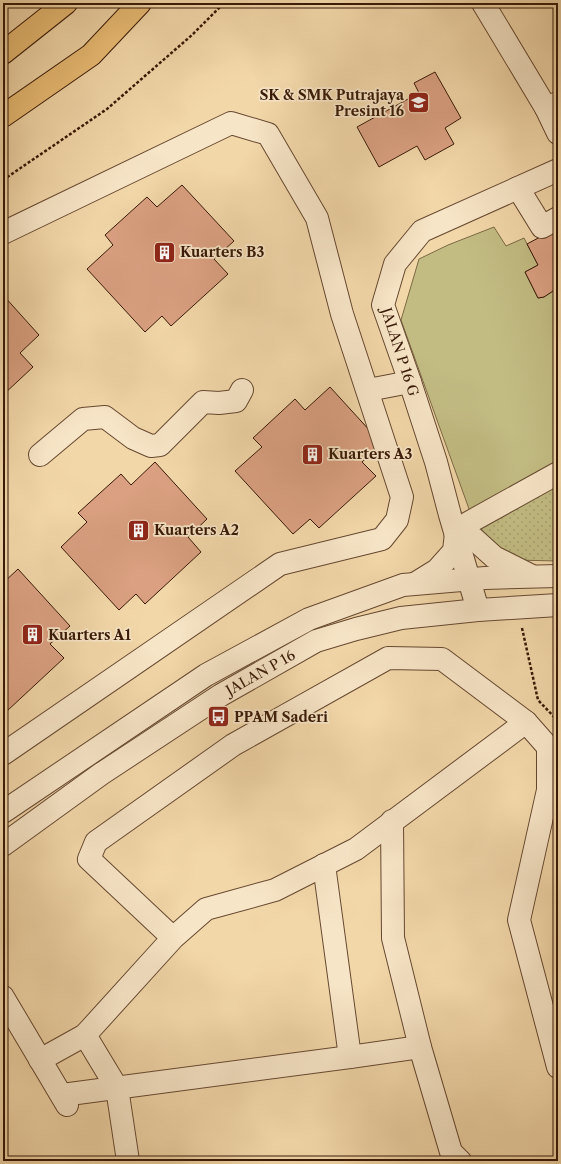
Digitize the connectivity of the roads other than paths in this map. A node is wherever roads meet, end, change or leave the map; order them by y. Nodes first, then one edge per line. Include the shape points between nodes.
1 (66, 3) edge
2 (140, 3) edge
3 (483, 3) edge
4 (3, 54) edge
5 (552, 105) edge
6 (3, 116) edge
7 (558, 133) edge
8 (558, 170) edge
9 (518, 188) junction
10 (558, 218) edge
11 (3, 233) edge
12 (410, 382) junction
13 (242, 390) dead end
14 (368, 390) junction
15 (40, 455) dead end
16 (558, 473) edge
17 (466, 531) junction
18 (558, 576) edge
19 (533, 577) junction
20 (477, 578) junction
21 (414, 584) junction
22 (558, 605) edge
23 (486, 609) junction
24 (526, 722) junction
25 (3, 754) edge
26 (3, 812) edge
27 (392, 821) junction
28 (3, 845) edge
29 (324, 865) junction
30 (173, 938) junction
31 (3, 997) edge
32 (85, 1035) junction
33 (420, 1047) junction
34 (350, 1057) junction
35 (40, 1060) junction
36 (558, 1067) edge
37 (117, 1088) junction
38 (128, 1161) edge
39 (460, 1161) edge

1 - 4 main road
2 - 6 main road via 91,55
3 - 5 street
5 - 7 street
8 - 9 street, JALAN P 16 G
9 - 10 street via 542,227
9 - 12 street, JALAN P 16 G via 422,231 394,264 383,305
11 - 14 street via 231,123 268,134 317,218 342,314
12 - 14 street
12 - 17 street, JALAN P 16 G via 436,462 456,488
13 - 15 street via 236,401 204,402 160,445 151,446 133,438 105,417 83,419
14 - 25 street via 402,497 397,520 382,539 280,564
16 - 17 street
17 - 19 street via 494,557
17 - 20 street, JALAN P 16 G
17 - 21 street via 454,551 437,570
18 - 19 street, JALAN P 16
19 - 20 street, JALAN P 16
20 - 21 street, JALAN P 16
20 - 23 street, JALAN P 16 G
21 - 26 street, JALAN P 16 via 403,585 309,619 206,675
22 - 23 street, JALAN P 16
23 - 28 street, JALAN P 16 via 401,618 316,642 221,695 101,774
24 - 27 street
24 - 30 street via 442,659 388,658 233,745 96,842 89,859
24 - 36 street via 548,747 548,790 519,920
27 - 29 street via 356,849
27 - 33 street via 393,938
29 - 30 street via 275,890 206,909
29 - 34 street
30 - 32 street
31 - 35 street
32 - 35 street
32 - 37 street
33 - 34 street
33 - 39 street via 451,1152
34 - 37 street
35 - 37 street via 65,1100
37 - 38 street

